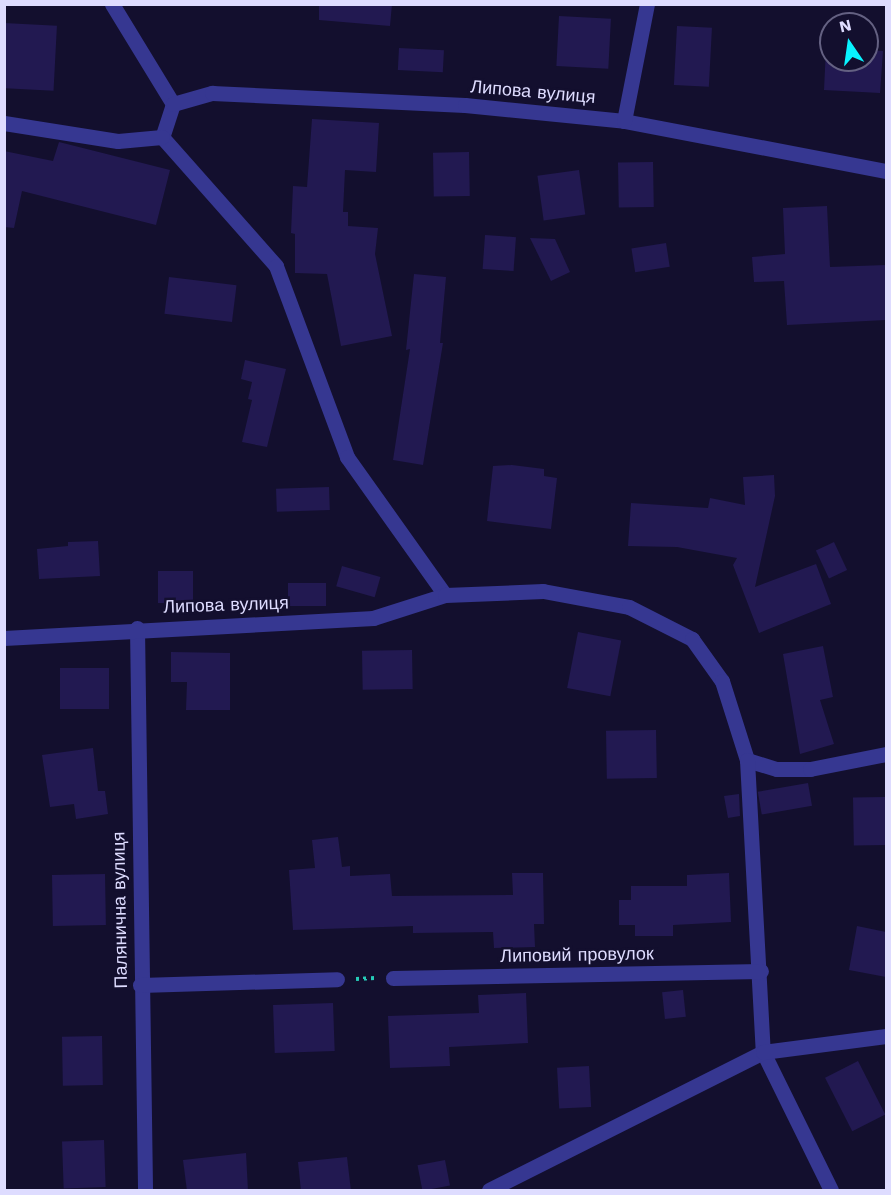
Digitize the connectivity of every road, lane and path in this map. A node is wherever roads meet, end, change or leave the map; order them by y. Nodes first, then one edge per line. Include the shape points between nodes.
1 (112, 4) edge
2 (647, 4) edge
3 (173, 104) junction
4 (624, 121) junction
5 (4, 123) edge
6 (162, 137) junction
7 (886, 171) edge
8 (446, 595) junction
9 (137, 628) junction
10 (4, 638) edge
11 (886, 754) edge
12 (747, 759) junction
13 (761, 971) junction
14 (393, 978) joint
15 (337, 979) joint
16 (140, 985) junction
17 (886, 1036) edge
18 (763, 1052) junction
19 (145, 1191) edge
20 (489, 1191) edge
21 (831, 1191) edge

1 - 3 street
2 - 4 street
3 - 4 street, Липова вулиця via 212,93 465,105
3 - 6 street
4 - 7 street, Липова вулиця
5 - 6 street via 118,141
6 - 8 street via 276,266 347,457
8 - 9 street, Липова вулиця via 373,618
8 - 12 street, Липова вулиця via 543,591 629,607 692,639 722,681
9 - 10 street, Липова вулиця
9 - 16 street, Палянична вулиця
11 - 12 street via 810,769 777,769
12 - 13 street, Липова вулиця
13 - 14 street, Липовий провулок
13 - 18 street, Липова вулиця
14 - 15 path
15 - 16 street
16 - 19 street, Палянична вулиця
17 - 18 street
18 - 20 street
18 - 21 street

